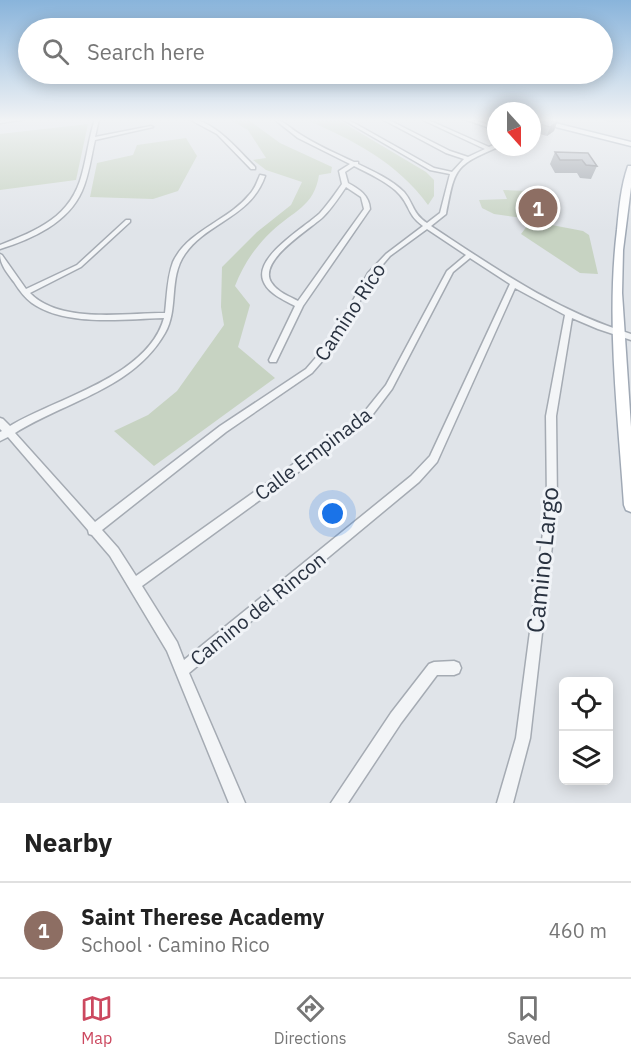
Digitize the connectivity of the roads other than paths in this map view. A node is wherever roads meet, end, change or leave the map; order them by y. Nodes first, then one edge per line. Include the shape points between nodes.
1 (88, 156) edge
2 (242, 156) edge
3 (342, 156) edge
4 (410, 156) edge
5 (461, 156) edge
6 (470, 156) edge
7 (466, 158) junction
8 (356, 163) junction
9 (253, 168) dead end
10 (631, 168) edge
11 (451, 173) junction
12 (262, 176) dead end
13 (345, 184) junction
14 (128, 221) dead end
15 (427, 225) junction
16 (0, 247) edge
17 (0, 256) edge
18 (469, 256) junction
19 (618, 274) junction
20 (631, 276) edge
21 (513, 285) junction
22 (25, 292) junction
23 (299, 305) junction
24 (168, 315) junction
25 (569, 315) junction
26 (626, 336) edge
27 (273, 360) dead end
28 (2, 430) edge
29 (631, 505) edge
30 (93, 530) junction
31 (134, 584) junction
32 (454, 668) dead end
33 (182, 671) junction
34 (237, 803) edge
35 (339, 803) edge
36 (505, 803) edge

1 - 16 street via 79,192 66,213
2 - 9 street
3 - 8 street
4 - 11 street via 432,169
5 - 7 street
6 - 7 street
7 - 11 street
8 - 13 street via 342,171
8 - 15 street via 397,189 408,210
10 - 19 main road via 621,210
11 - 15 street, Camino Rico via 443,214
12 - 24 street via 261,186 253,196 182,254 169,286
13 - 23 street via 360,192 367,209
13 - 23 street via 318,219 278,250 267,265 266,280 271,290
14 - 22 street via 79,266
15 - 18 street
15 - 30 street, Camino Rico via 388,255 370,275 335,341 309,371 223,429
17 - 22 street
18 - 21 street
18 - 31 street, Calle Empinada via 450,270 389,387 364,418
19 - 20 main road
19 - 26 main road
21 - 25 street
21 - 33 street, Camino del Rincon via 434,459 415,479
22 - 24 street via 36,303 72,314
23 - 27 street
24 - 28 street via 162,332 146,353 110,383
25 - 26 street
25 - 36 street, Camino Largo via 551,416 552,502 523,738
26 - 29 main road
28 - 30 street
30 - 31 street via 114,552
31 - 33 street
32 - 35 street via 434,669
33 - 34 street

